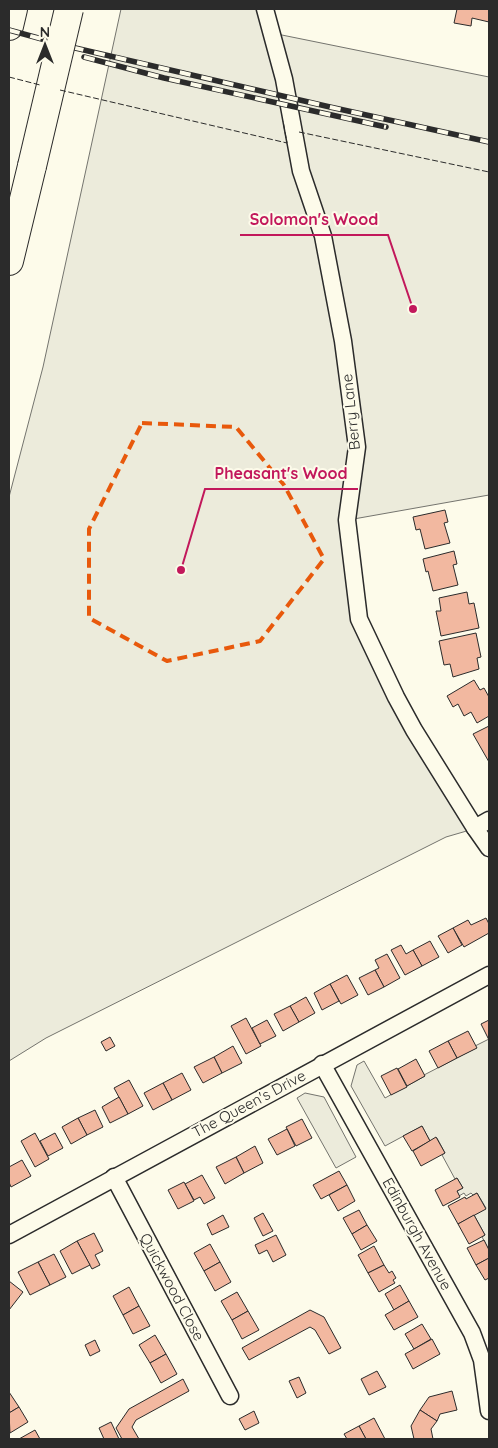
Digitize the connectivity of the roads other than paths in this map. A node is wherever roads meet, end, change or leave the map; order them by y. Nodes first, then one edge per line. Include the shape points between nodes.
1 (13, 9) edge
2 (69, 9) edge
3 (264, 9) edge
4 (9, 26) edge
5 (9, 262) edge
6 (489, 820) edge
7 (474, 828) junction
8 (489, 848) edge
9 (489, 975) edge
10 (322, 1064) junction
11 (114, 1177) junction
12 (9, 1235) edge
13 (230, 1396) dead end
14 (489, 1411) edge

1 - 4 highway
2 - 5 highway, bridge
3 - 7 street, Berry Lane via 284,79 301,171 323,236 342,341 357,447 347,520 359,619 400,705
6 - 7 street
7 - 8 street, Berry Lane
9 - 10 street, The Queen's Drive
10 - 11 street, The Queen's Drive
10 - 14 street, Edinburgh Avenue via 472,1333 482,1360
11 - 12 street, The Queen's Drive
11 - 13 street, Quickwood Close

